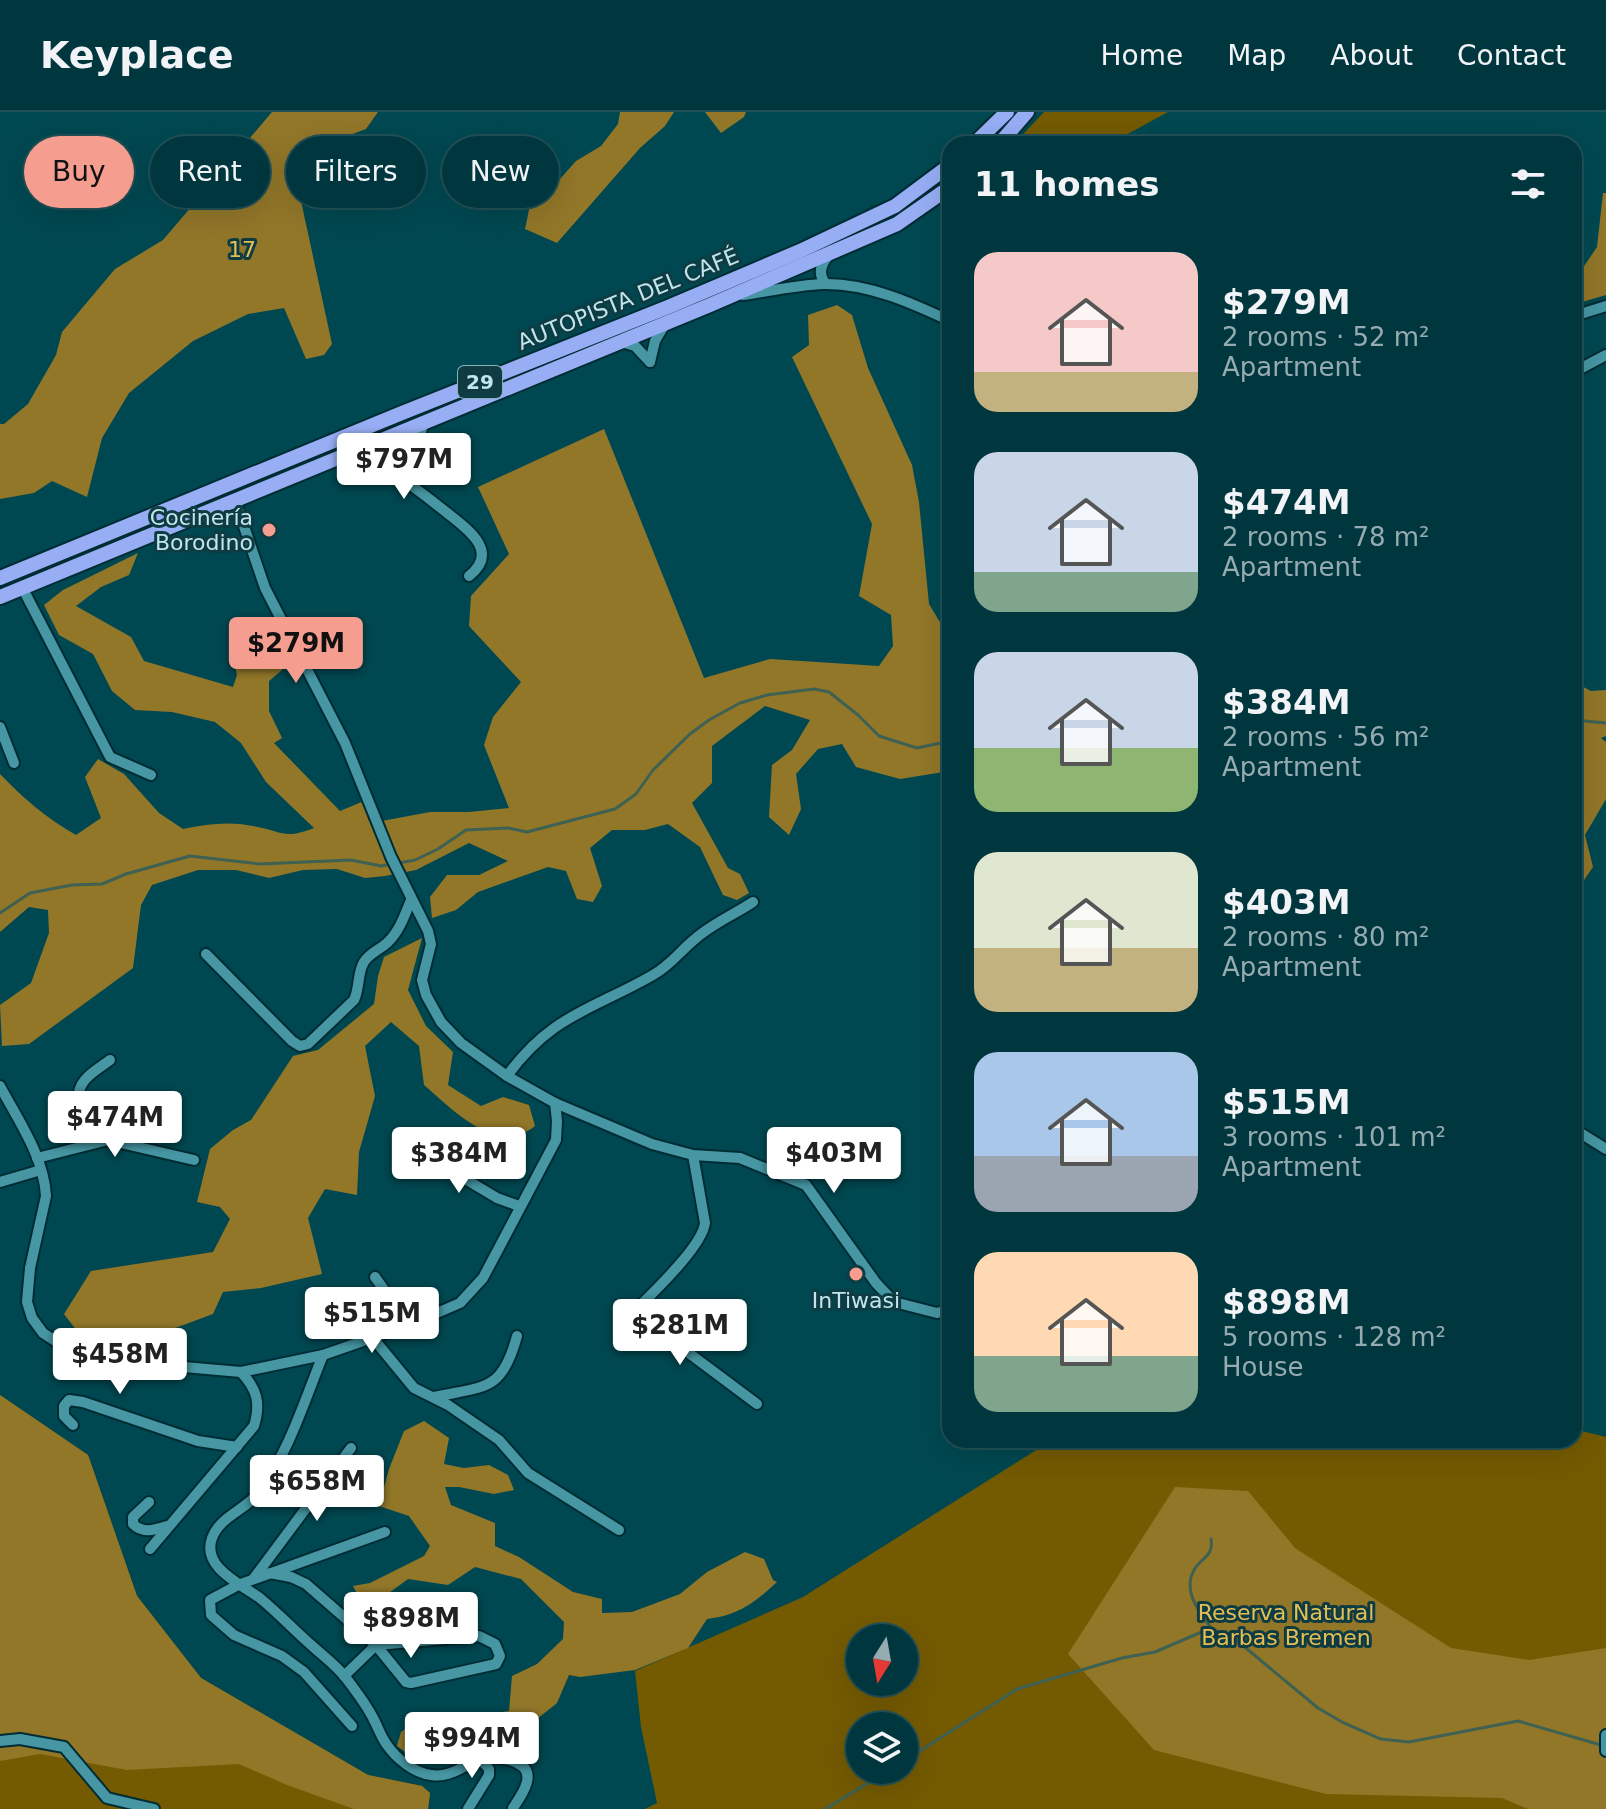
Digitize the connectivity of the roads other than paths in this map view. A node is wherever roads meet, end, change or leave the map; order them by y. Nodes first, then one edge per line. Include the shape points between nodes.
1 (1007, 112) edge
2 (1027, 112) edge
3 (982, 136) edge
4 (1006, 136) edge
5 (942, 171) edge
6 (942, 193) edge
7 (833, 251) junction
8 (826, 284) junction
9 (729, 297) junction
10 (1606, 306) edge
11 (1582, 314) edge
12 (942, 318) edge
13 (665, 324) junction
14 (621, 342) junction
15 (1606, 355) edge
16 (1582, 368) edge
17 (424, 422) junction
18 (235, 500) junction
19 (469, 576) dead end
20 (0, 578) edge
21 (23, 589) junction
22 (0, 597) edge
23 (0, 727) edge
24 (14, 763) dead end
25 (151, 775) dead end
26 (411, 900) junction
27 (753, 902) dead end
28 (206, 954) dead end
29 (110, 1060) dead end
30 (507, 1076) junction
31 (0, 1086) edge
32 (555, 1103) junction
33 (1582, 1134) edge
34 (108, 1140) junction
35 (415, 1149) dead end
36 (1606, 1149) edge
37 (693, 1155) junction
38 (37, 1158) junction
39 (194, 1160) dead end
40 (41, 1170) junction
41 (0, 1175) edge
42 (14, 1179) junction
43 (0, 1182) edge
44 (519, 1206) junction
45 (375, 1277) dead end
46 (942, 1311) edge
47 (409, 1325) junction
48 (517, 1336) dead end
49 (372, 1337) junction
50 (323, 1355) junction
51 (241, 1372) junction
52 (434, 1397) junction
53 (757, 1404) dead end
54 (73, 1425) dead end
55 (237, 1447) junction
56 (351, 1448) dead end
57 (149, 1502) dead end
58 (167, 1526) junction
59 (619, 1530) dead end
60 (385, 1532) dead end
61 (150, 1549) dead end
62 (270, 1573) junction
63 (254, 1578) junction
64 (238, 1585) junction
65 (376, 1645) junction
66 (344, 1676) junction
67 (352, 1726) dead end
68 (1606, 1735) edge
69 (0, 1741) edge
70 (1605, 1742) edge
71 (1606, 1750) edge
72 (479, 1758) junction
73 (513, 1808) edge
74 (154, 1809) edge
75 (468, 1809) edge

1 - 3 highway
2 - 4 highway
5 - 20 highway, AUTOPISTA DEL CAFÉ / 29 via 895,206 785,257
6 - 7 highway, AUTOPISTA DEL CAFÉ / 29 via 897,224
7 - 8 street via 822,263
7 - 9 highway, AUTOPISTA DEL CAFÉ / 29
8 - 9 street
8 - 12 street via 867,290
9 - 13 highway, AUTOPISTA DEL CAFÉ / 29
10 - 11 street
13 - 14 highway, AUTOPISTA DEL CAFÉ / 29
13 - 14 street via 650,362 635,346
14 - 17 highway, AUTOPISTA DEL CAFÉ / 29
15 - 16 street
17 - 18 highway, AUTOPISTA DEL CAFÉ / 29
17 - 19 street via 407,477 410,485 475,535 481,561
18 - 21 highway, AUTOPISTA DEL CAFÉ / 29
18 - 26 street via 265,588 345,743
21 - 22 highway, AUTOPISTA DEL CAFÉ / 29
21 - 25 street via 110,757
23 - 24 street
26 - 28 street via 387,944 366,958 354,1000 308,1044 292,1041
26 - 30 street via 431,944 422,980 426,995 451,1033
27 - 30 street via 696,938 653,975 567,1017 525,1052
29 - 34 street via 78,1091
30 - 32 street
31 - 38 street
32 - 37 street via 652,1144
32 - 44 street via 556,1140
33 - 36 street
34 - 38 street
34 - 39 street
35 - 44 street
37 - 46 street via 740,1158 806,1185 894,1302
37 - 53 street via 704,1233 628,1318 633,1327 674,1342
38 - 40 street
40 - 42 street
40 - 51 street via 46,1196 27,1302 43,1333 76,1349 116,1351 161,1365
41 - 42 street
42 - 43 street
44 - 47 street via 483,1278 460,1303
45 - 47 street
47 - 49 street
48 - 52 street via 499,1379
49 - 50 street
49 - 52 street via 414,1388
50 - 51 street
50 - 64 street via 281,1459 257,1495 224,1521 210,1542 220,1570
51 - 55 street via 259,1403 254,1426
52 - 59 street via 499,1440 528,1473
54 - 55 street via 64,1416 69,1400 198,1441
55 - 58 street
56 - 63 street
57 - 58 street via 133,1517 133,1524 139,1530
58 - 61 street
60 - 62 street
62 - 63 street
62 - 65 street via 306,1584
63 - 64 street
64 - 66 street
64 - 67 street via 210,1600 211,1615 234,1635 304,1672
65 - 65 street via 479,1636 495,1644 500,1656 483,1669 411,1683
65 - 66 street
66 - 72 street via 386,1744 417,1770 444,1775
68 - 70 street
69 - 74 street via 64,1747 107,1798
70 - 71 street
72 - 73 street via 506,1758 523,1765 525,1789
72 - 75 street via 489,1775

